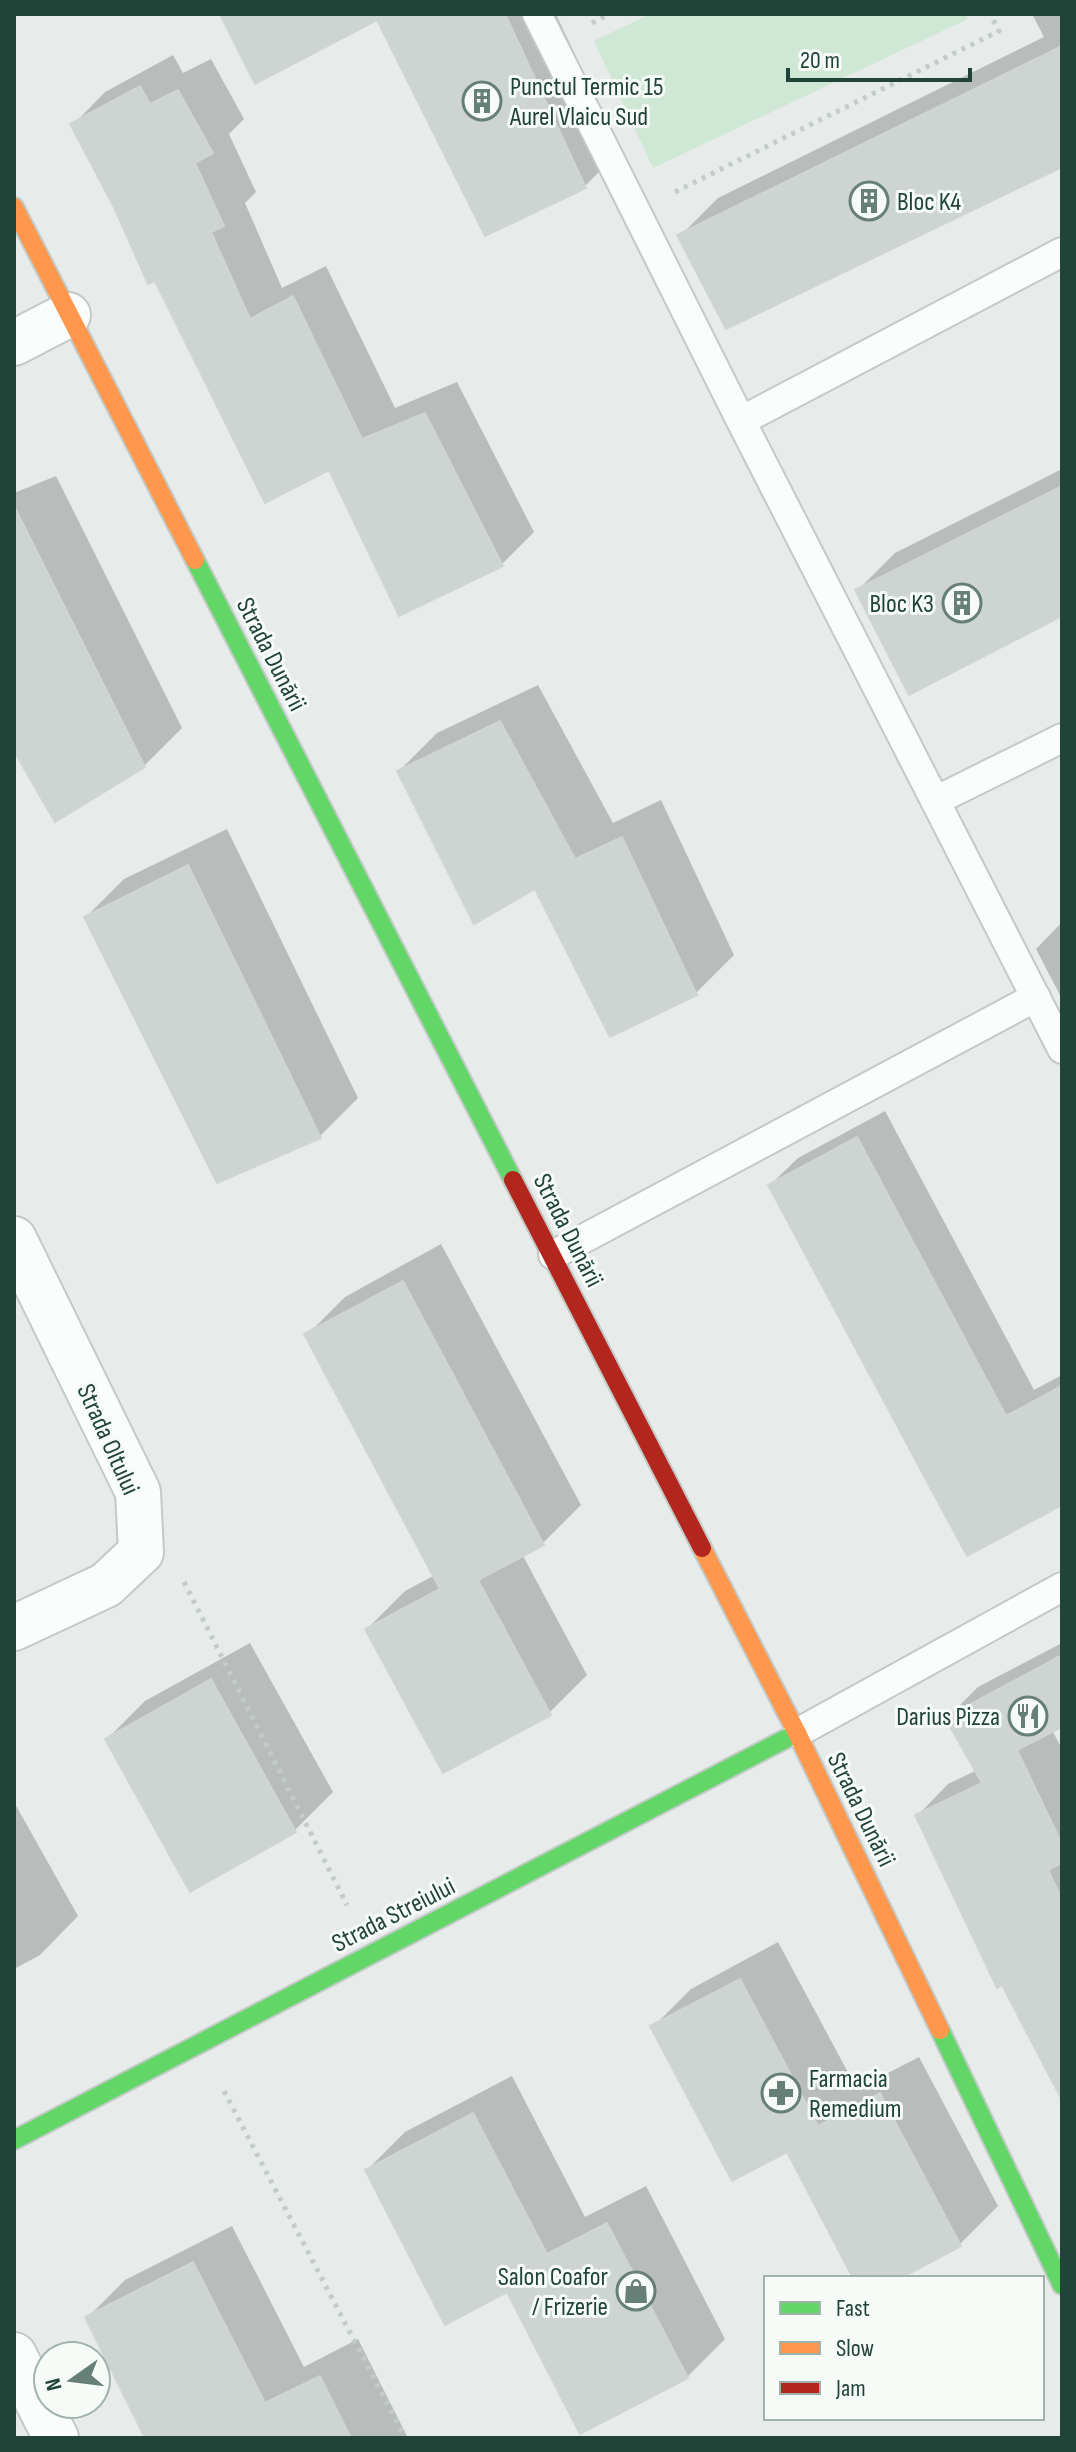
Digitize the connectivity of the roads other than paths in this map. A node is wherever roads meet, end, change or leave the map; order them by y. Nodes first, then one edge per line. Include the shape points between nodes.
1 (537, 14) edge
2 (14, 207) edge
3 (1062, 252) edge
4 (68, 315) junction
5 (14, 343) edge
6 (741, 421) junction
7 (1062, 738) edge
8 (935, 801) junction
9 (1036, 997) junction
10 (1062, 1049) edge
11 (14, 1239) edge
12 (553, 1255) junction
13 (1062, 1587) edge
14 (14, 1628) edge
15 (797, 1733) junction
16 (14, 2140) edge
17 (1062, 2285) edge
18 (14, 2355) edge
19 (56, 2438) edge

1 - 6 lane
2 - 4 street, Strada Dunării
3 - 6 lane
4 - 5 street
4 - 12 street, Strada Dunării
6 - 8 lane
7 - 8 lane
8 - 9 lane
9 - 10 lane
9 - 12 lane
11 - 14 street, Strada Oltului via 138,1492 141,1552 106,1585
12 - 15 street, Strada Dunării
13 - 15 lane
15 - 16 street, Strada Streiului
15 - 17 street, Strada Dunării
18 - 19 street

